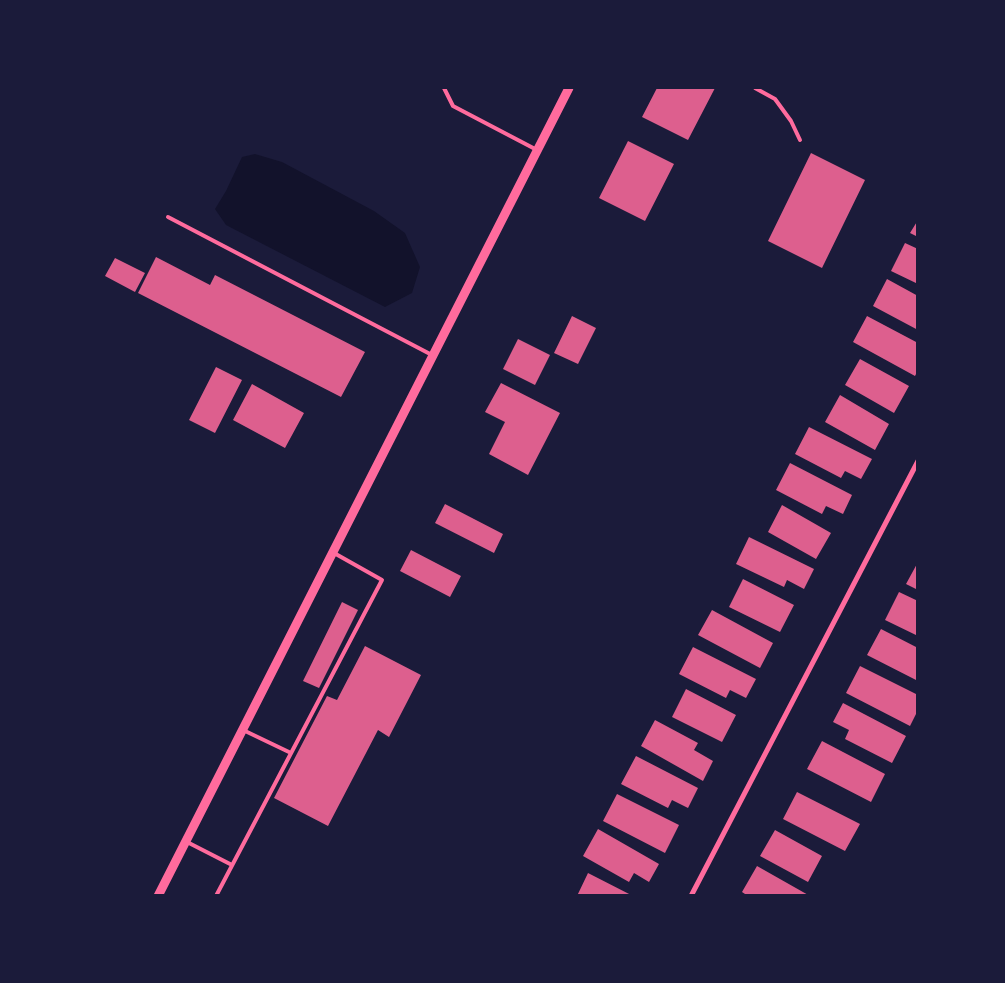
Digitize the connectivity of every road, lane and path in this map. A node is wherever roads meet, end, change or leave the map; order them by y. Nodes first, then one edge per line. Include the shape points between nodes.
1 (444, 88) edge
2 (569, 88) edge
3 (755, 88) edge
4 (800, 140) dead end
5 (537, 150) junction
6 (168, 217) dead end
7 (432, 355) junction
8 (918, 461) edge
9 (332, 552) junction
10 (242, 730) junction
11 (291, 753) junction
12 (186, 841) junction
13 (232, 865) junction
14 (158, 896) edge
15 (216, 896) edge
16 (691, 896) edge

1 - 5 lane via 453,106
2 - 5 street
3 - 4 lane via 775,98
5 - 7 street
6 - 7 lane
7 - 9 street
8 - 16 street
9 - 10 street
9 - 11 lane via 382,580
10 - 11 lane
10 - 12 street
11 - 13 lane
12 - 13 lane
12 - 14 street
13 - 15 lane

